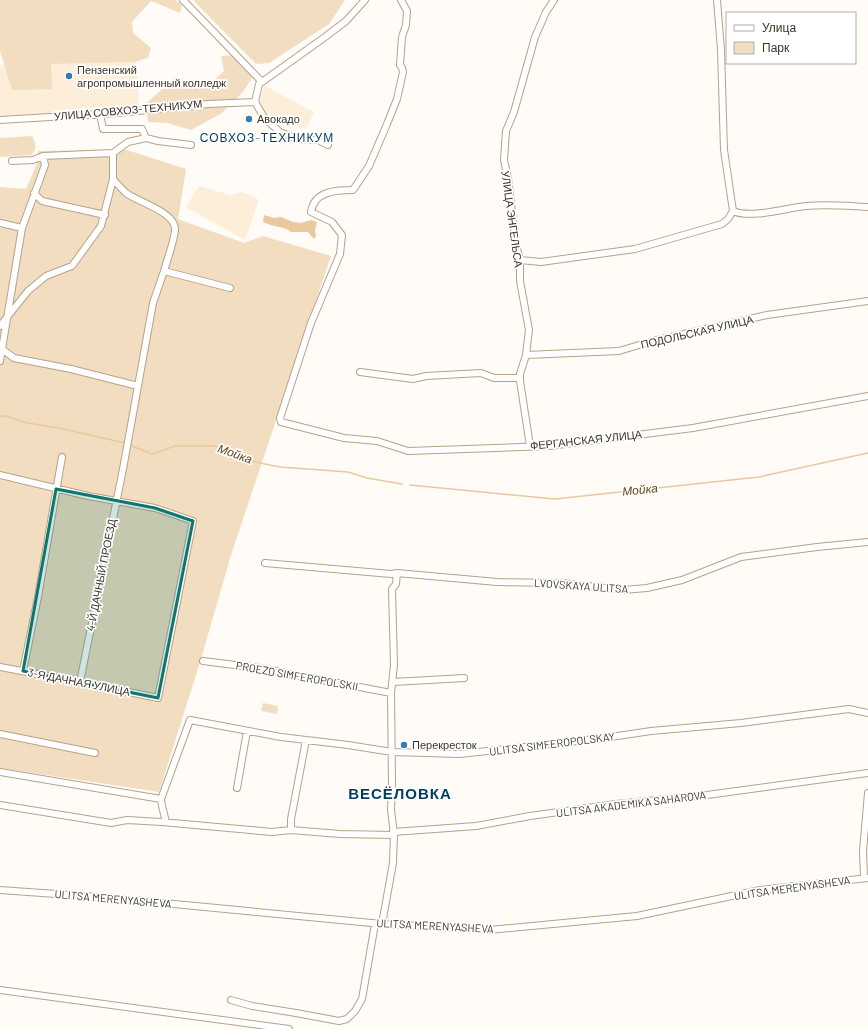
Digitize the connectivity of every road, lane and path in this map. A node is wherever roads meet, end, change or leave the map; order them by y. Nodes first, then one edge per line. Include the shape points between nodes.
1 (184, 0) edge
2 (365, 0) edge
3 (401, 0) edge
4 (554, 0) edge
5 (717, 0) edge
6 (262, 82) junction
7 (256, 102) junction
8 (100, 114) junction
9 (0, 120) edge
10 (146, 138) junction
11 (191, 145) dead end
12 (328, 145) dead end
13 (113, 153) junction
14 (43, 156) junction
15 (12, 161) dead end
16 (113, 179) junction
17 (34, 193) junction
18 (868, 207) edge
19 (733, 211) junction
20 (105, 215) junction
21 (0, 223) edge
22 (22, 228) junction
23 (520, 260) junction
24 (164, 271) junction
25 (230, 288) dead end
26 (868, 301) edge
27 (8, 317) junction
28 (0, 326) edge
29 (2, 349) junction
30 (526, 355) junction
31 (0, 362) edge
32 (360, 372) dead end
33 (520, 378) junction
34 (138, 386) junction
35 (868, 396) edge
36 (530, 446) junction
37 (62, 457) dead end
38 (0, 475) edge
39 (56, 489) junction
40 (116, 502) junction
41 (868, 542) edge
42 (265, 564) dead end
43 (397, 573) junction
44 (203, 661) dead end
45 (0, 668) edge
46 (23, 671) junction
47 (464, 678) dead end
48 (80, 682) junction
49 (393, 682) junction
50 (391, 693) junction
51 (868, 712) edge
52 (868, 716) edge
53 (247, 731) junction
54 (0, 734) edge
55 (306, 740) junction
56 (392, 752) junction
57 (95, 753) dead end
58 (0, 772) edge
59 (868, 773) edge
60 (237, 788) dead end
61 (868, 793) edge
62 (161, 799) junction
63 (0, 805) edge
64 (164, 822) junction
65 (291, 830) junction
66 (393, 833) junction
67 (866, 878) edge
68 (0, 890) edge
69 (375, 924) junction
70 (382, 924) junction
71 (0, 990) edge
72 (231, 1000) dead end
73 (289, 1029) edge

1 - 6 street
2 - 6 street via 346,21
3 - 36 street, ФЕРГАНСКАЯ УЛИЦА via 407,11 401,47 400,65 403,72 397,99 369,166 353,190 327,192 312,206 311,212 332,222 342,235 340,254 311,323 280,418 281,422 344,438 377,441 408,451
4 - 23 street, УЛИЦА ЭНГЕЛЬСА via 535,37 514,112 506,131 504,160
5 - 19 street via 724,150
6 - 7 street
7 - 8 street, УЛИЦА СОВХОЗ-ТЕХНИКУМ
7 - 12 street via 265,119 280,132 298,139 318,140
8 - 9 street, УЛИЦА СОВХОЗ-ТЕХНИКУМ
8 - 10 street via 103,129 142,129
10 - 11 street
10 - 13 street via 128,142
13 - 14 street
13 - 16 street
14 - 15 street via 33,160
14 - 17 street via 45,165
16 - 20 street
16 - 24 street, 4-Й ДАЧНЫЙ ПРОЕЗД via 126,192 173,221 175,228
17 - 20 street via 42,201
17 - 22 street
18 - 19 street via 808,206 755,214
19 - 23 street via 722,224 635,249 541,262
20 - 27 street via 101,226 72,266 46,276 28,291
21 - 22 street
22 - 27 street
23 - 30 street, УЛИЦА ЭНГЕЛЬСА via 520,281 529,330
24 - 25 street
24 - 34 street, 4-Й ДАЧНЫЙ ПРОЕЗД via 153,303
26 - 30 street, ПОДОЛЬСКАЯ УЛИЦА via 768,315 618,351
27 - 28 street
27 - 29 street
29 - 31 street
29 - 34 street via 14,358
30 - 33 street, УЛИЦА ЭНГЕЛЬСА
32 - 33 street via 413,379 481,373 500,378
33 - 36 street, УЛИЦА ЭНГЕЛЬСА
34 - 40 street, 4-Й ДАЧНЫЙ ПРОЕЗД
35 - 36 street, ФЕРГАНСКАЯ УЛИЦА via 693,428 549,446
37 - 39 street
38 - 39 street
39 - 40 street
39 - 46 street
40 - 48 street, 4-Й ДАЧНЫЙ ПРОЕЗД
40 - 48 street, 3-Я ДАЧНАЯ УЛИЦА via 155,508 193,521 158,698
41 - 43 street, LVOVSKAYA ULITSA via 741,557 682,580 647,588 623,590 562,583 497,582
42 - 43 street, LVOVSKAYA ULITSA
43 - 49 street via 396,584 392,589
44 - 50 street, PROEZD SIMFEROPOLSKII via 259,668
45 - 46 street, 3-Я ДАЧНАЯ УЛИЦА
46 - 48 street, 3-Я ДАЧНАЯ УЛИЦА
47 - 49 street
49 - 50 street
50 - 56 street
51 - 52 street
51 - 56 street, ULITSA SIMFEROPOLSKAY via 849,709 460,754
53 - 55 street, ULITSA SIMFEROPOLSKAY
53 - 60 street
53 - 62 street, ULITSA SIMFEROPOLSKAY via 190,720
54 - 57 street
55 - 56 street, ULITSA SIMFEROPOLSKAY
55 - 65 street via 290,819
56 - 66 street
58 - 62 street
59 - 66 street, ULITSA AKADEMIKA SAHAROVA via 707,795 616,804 476,826
61 - 67 street via 863,851
62 - 64 street
63 - 64 street, ULITSA AKADEMIKA SAHAROVA via 111,823 127,820
64 - 65 street, ULITSA AKADEMIKA SAHAROVA via 272,832
65 - 66 street, ULITSA AKADEMIKA SAHAROVA via 340,834
66 - 70 street via 393,863
67 - 70 street, ULITSA MERENYASHEVA via 760,890 637,916 518,928 489,930
68 - 69 street, ULITSA MERENYASHEVA via 112,898
69 - 70 street, ULITSA MERENYASHEVA
69 - 72 street via 362,999 347,1019 339,1021
71 - 73 street

